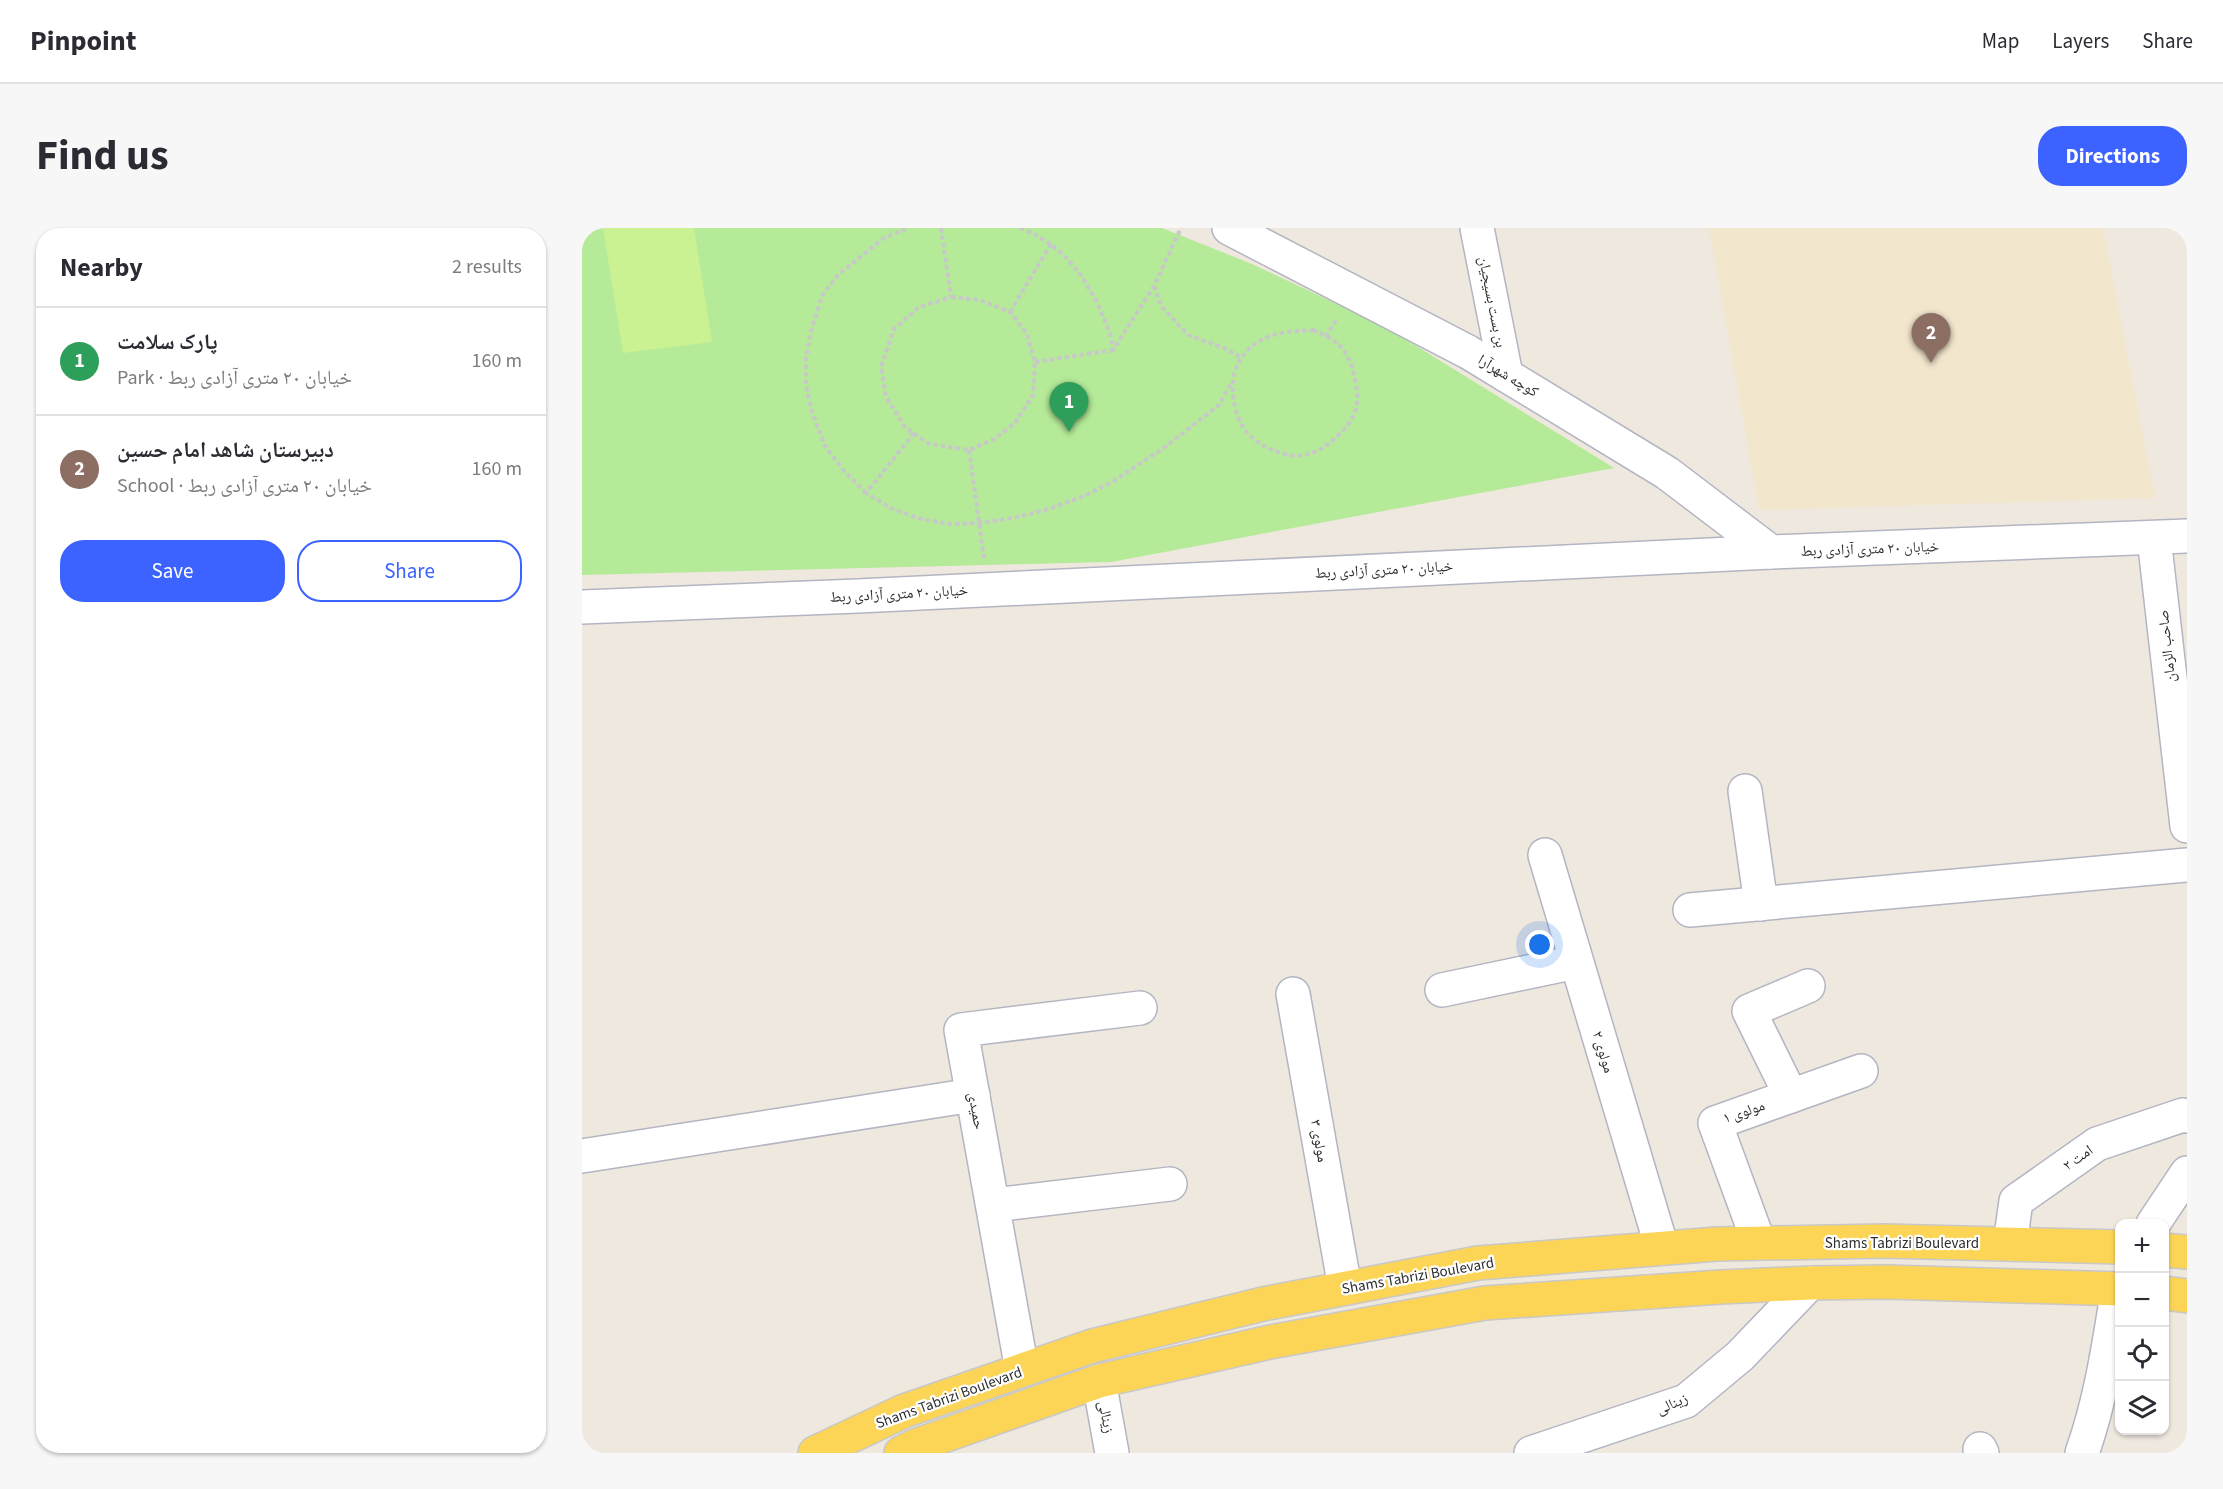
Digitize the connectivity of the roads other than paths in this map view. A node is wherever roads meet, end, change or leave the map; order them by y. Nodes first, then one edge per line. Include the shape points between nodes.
1 (1229, 228) edge
2 (1477, 228) edge
3 (1506, 375) junction
4 (2187, 536) edge
5 (2154, 538) junction
6 (1771, 552) junction
7 (582, 607) edge
8 (1745, 791) dead end
9 (2187, 818) edge
10 (1545, 855) dead end
11 (2187, 865) edge
12 (1761, 904) junction
13 (1690, 910) dead end
14 (1576, 962) junction
15 (1808, 986) dead end
16 (1442, 990) dead end
17 (1293, 994) dead end
18 (1140, 1008) dead end
19 (1861, 1071) dead end
20 (973, 1095) junction
21 (1791, 1096) junction
22 (2187, 1116) edge
23 (582, 1156) edge
24 (2187, 1173) edge
25 (1170, 1184) dead end
26 (993, 1205) junction
27 (2156, 1219) edge
28 (1759, 1243) junction
29 (2010, 1244) junction
30 (2115, 1246) edge
31 (1662, 1248) junction
32 (2169, 1250) edge
33 (2187, 1252) edge
34 (1810, 1284) junction
35 (1345, 1288) junction
36 (2115, 1289) edge
37 (2169, 1294) edge
38 (2187, 1296) edge
39 (2115, 1310) edge
40 (1022, 1370) junction
41 (1099, 1381) junction
42 (1604, 1441) edge
43 (815, 1453) edge
44 (901, 1453) edge
45 (1112, 1453) edge
46 (1531, 1453) edge
47 (2082, 1453) edge

1 - 3 street, کوچه شهرآرا
2 - 3 street, بن بست بسیجیان
3 - 6 street, کوچه شهرآرا via 1667,473
4 - 5 street, خیابان ۲۰ متری آزادی ربط
5 - 6 street, خیابان ۲۰ متری آزادی ربط
5 - 9 street, صاحب الزمان
6 - 7 street, خیابان ۲۰ متری آزادی ربط
8 - 12 street
10 - 14 street, مولوی ۲
11 - 12 street
12 - 13 street
14 - 16 street
14 - 31 street, مولوی ۲
15 - 21 street via 1749,1011
17 - 35 street, مولوی ۳
18 - 20 street, حمیدی via 961,1030
19 - 21 street, مولوی ۱
20 - 23 street
20 - 26 street, حمیدی
21 - 28 street, مولوی ۱ via 1714,1123
22 - 29 street, امت ۲ via 2097,1144 2016,1201
24 - 27 street
25 - 26 street
26 - 40 street, حمیدی
28 - 29 main road, Shams Tabrizi Boulevard
28 - 31 main road, Shams Tabrizi Boulevard
29 - 30 main road, Shams Tabrizi Boulevard
31 - 35 main road, Shams Tabrizi Boulevard via 1478,1263
32 - 33 main road
34 - 36 main road via 1888,1282
34 - 41 main road via 1485,1303 1270,1342
34 - 42 street, زینالی via 1740,1356 1686,1401
35 - 40 main road, Shams Tabrizi Boulevard via 1092,1346
37 - 38 main road
39 - 47 street via 2092,1425
40 - 43 main road, Shams Tabrizi Boulevard via 904,1411
41 - 44 main road
41 - 45 street, زینالی
42 - 46 street, زینالی

